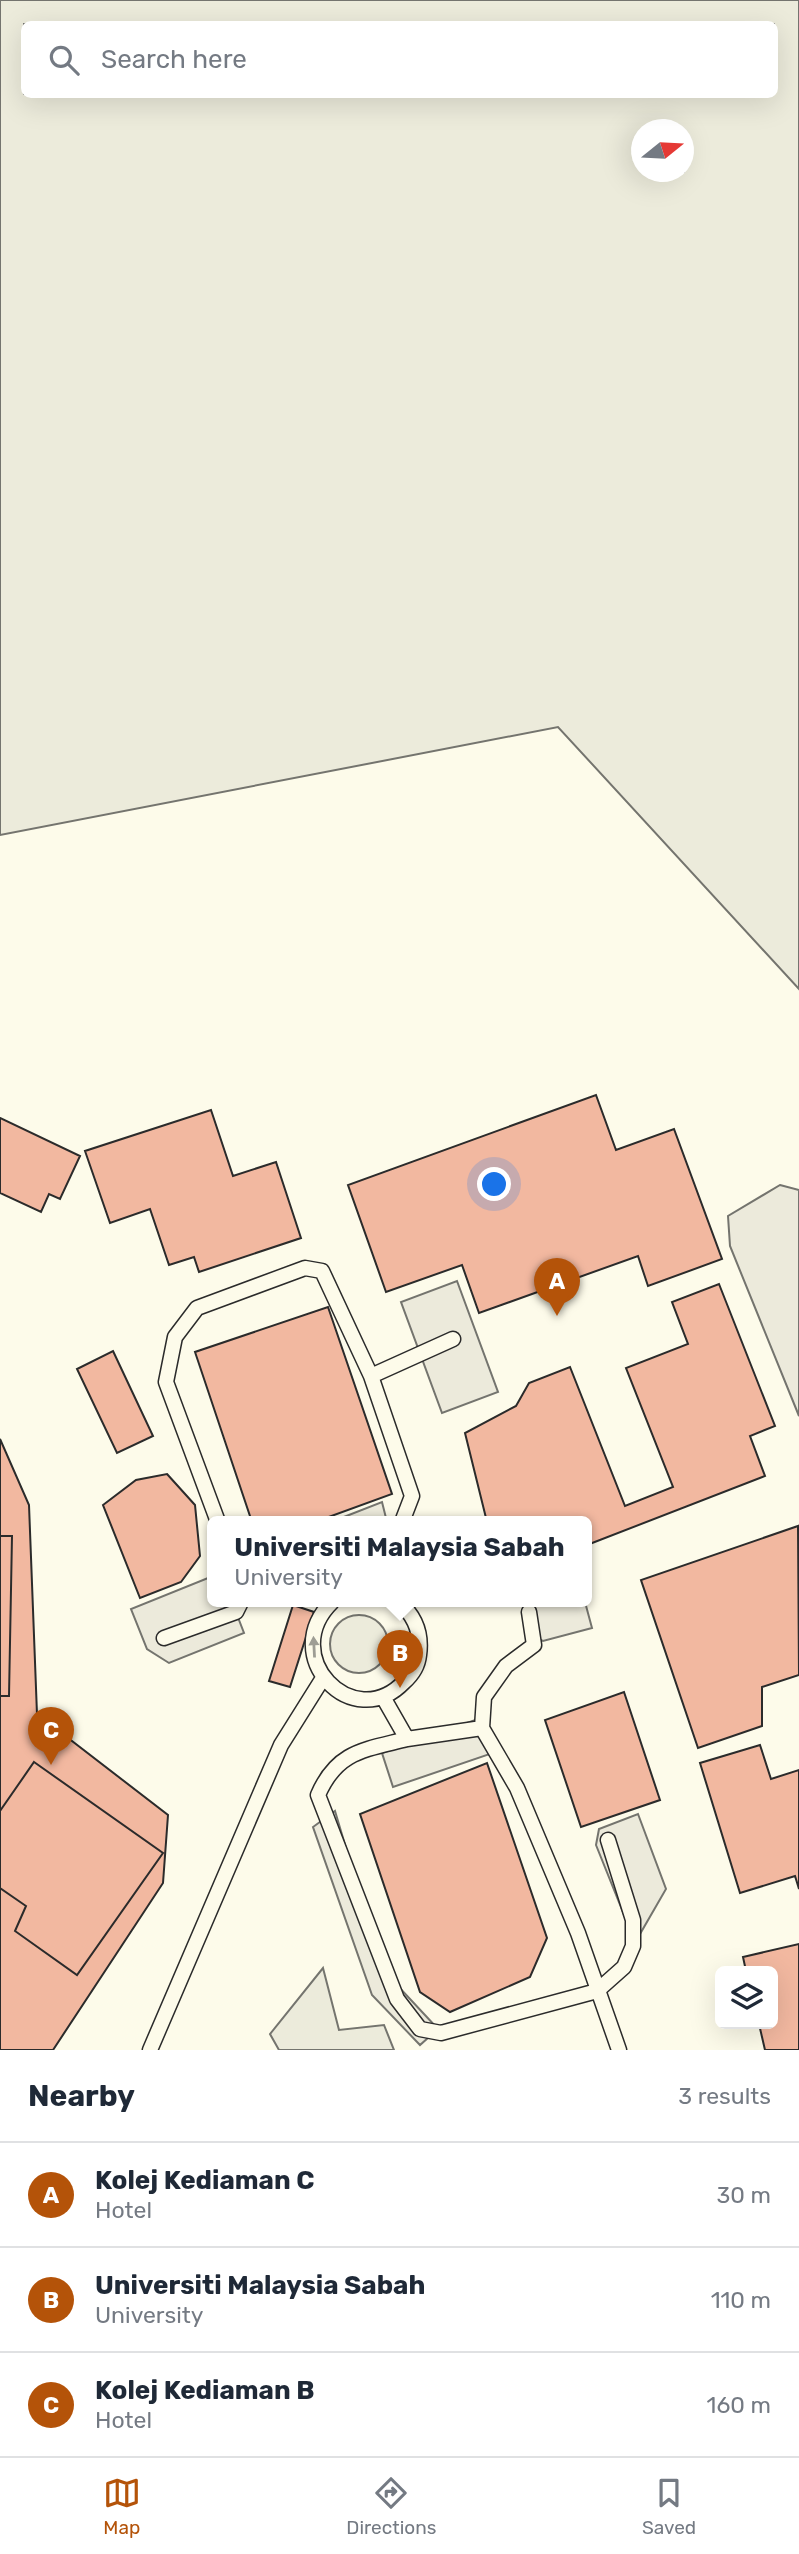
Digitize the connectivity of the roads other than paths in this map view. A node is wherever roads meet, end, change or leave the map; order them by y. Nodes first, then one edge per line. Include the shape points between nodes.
1 (453, 1339) dead end
2 (371, 1376) junction
3 (216, 1516) edge
4 (404, 1516) edge
5 (238, 1607) edge
6 (327, 1607) edge
7 (403, 1607) edge
8 (530, 1612) dead end
9 (164, 1639) dead end
10 (323, 1678) junction
11 (383, 1697) junction
12 (482, 1728) junction
13 (407, 1739) junction
14 (608, 1840) dead end
15 (597, 1991) junction
16 (150, 2050) edge
17 (619, 2050) edge

1 - 2 lane
2 - 3 lane via 322,1271 305,1268 197,1308 175,1337 166,1382
2 - 4 lane via 412,1496
5 - 9 lane via 236,1612
10 -> 6 lane via 312,1639
7 - 11 lane via 416,1625 421,1643 418,1660 411,1676
8 - 12 lane via 534,1645 506,1666 484,1697
10 - 11 lane via 344,1695 370,1700
10 - 16 lane via 282,1745
11 - 13 lane
12 - 13 lane
12 - 15 lane via 517,1788 578,1933
13 - 15 lane via 358,1752 328,1771 318,1795 382,1963 420,2029 441,2033
14 - 15 lane via 634,1920 633,1946 624,1966
15 - 17 lane

